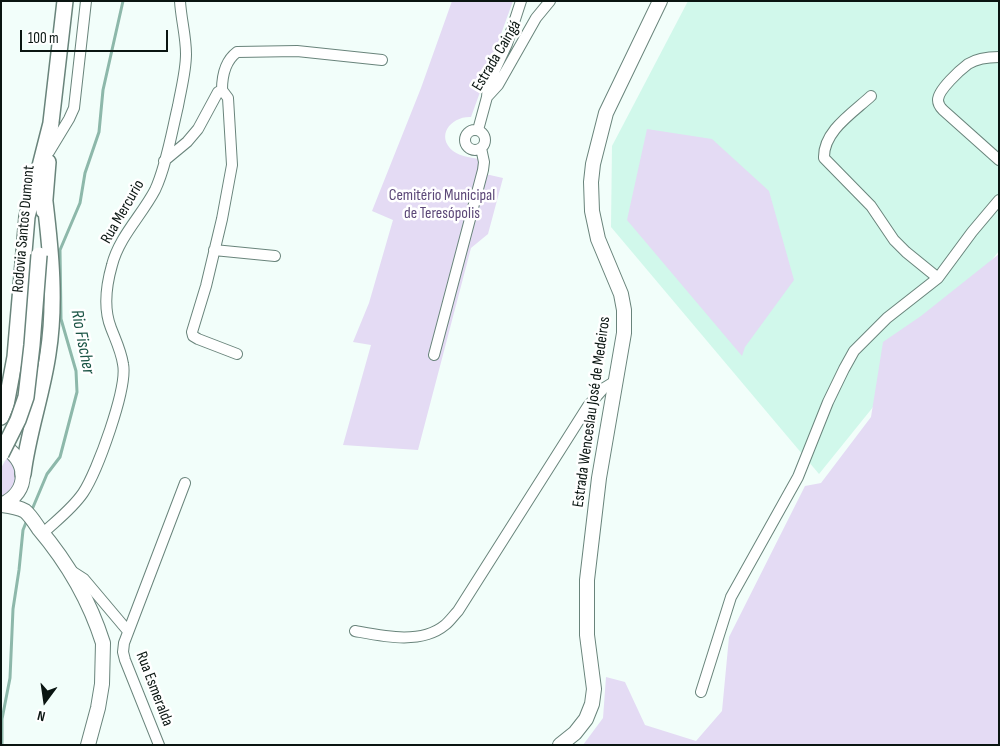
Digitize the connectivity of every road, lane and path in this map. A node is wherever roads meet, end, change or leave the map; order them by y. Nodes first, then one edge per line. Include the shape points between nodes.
1 (65, 1) edge
2 (86, 1) edge
3 (180, 1) edge
4 (521, 1) edge
5 (550, 1) edge
6 (660, 1) edge
7 (999, 57) edge
8 (382, 60) dead end
9 (222, 90) junction
10 (871, 96) dead end
11 (487, 97) junction
12 (51, 124) junction
13 (478, 130) junction
14 (481, 148) junction
15 (48, 152) junction
16 (999, 160) edge
17 (164, 161) junction
18 (999, 200) edge
19 (44, 202) junction
20 (214, 250) junction
21 (275, 256) dead end
22 (938, 278) junction
23 (237, 354) dead end
24 (434, 356) dead end
25 (617, 380) junction
26 (1, 417) edge
27 (1, 445) edge
28 (1, 454) edge
29 (23, 479) junction
30 (185, 483) dead end
31 (2, 505) edge
32 (33, 521) junction
33 (68, 568) junction
34 (128, 630) junction
35 (355, 631) dead end
36 (701, 692) dead end
37 (88, 745) edge
38 (159, 745) edge
39 (560, 745) edge

1 - 12 highway, Rodovia Santos Dumont
2 - 15 street via 74,108
3 - 17 street, Rua Mercurio via 185,71
4 - 11 street via 507,44 488,85
5 - 11 street, Estrada Caingá via 536,18 498,85
6 - 25 main road, Estrada Wenceslau José de Medeiros via 606,113 592,173 592,211 598,239 624,310
7 - 16 street via 990,56 969,63 952,78 938,99 943,110
8 - 9 street via 297,51 237,52 225,68
9 - 17 street via 198,129
9 - 20 street via 228,98 232,165
10 - 22 street via 834,131 826,143 824,158 871,206 894,240
11 - 13 street, Estrada Caingá
12 - 15 highway, Rodovia Santos Dumont
12 - 26 highway via 27,217 15,357
13 - 14 street via 485,138
13 - 14 street via 472,130 465,139 470,149
14 - 24 street via 484,162
15 - 19 highway, Rodovia Santos Dumont
17 - 32 street, Rua Mercurio via 156,188 120,245 112,264 106,314 120,346 124,367 122,384 99,459 84,492 72,506
18 - 22 street
19 - 28 highway, Rodovia Santos Dumont, bridge via 26,397
19 - 29 highway via 52,302 49,353 25,454
20 - 21 street
20 - 23 street via 192,332 198,339
22 - 36 street via 887,318 854,352 844,369 798,477 731,597
25 - 35 street via 604,388 588,406 458,611 444,626 428,633 400,638
25 - 39 main road, Estrada Wenceslau José de Medeiros via 599,478 586,580 587,635 594,689 592,704 586,719
27 - 29 main road via 16,456
29 - 31 main road via 18,494
29 - 32 main road
30 - 34 street
31 - 32 main road via 19,508
32 - 33 main road
33 - 34 street via 84,579
33 - 37 main road via 103,643 102,684
34 - 38 street, Rua Esmeralda via 123,652 125,660

